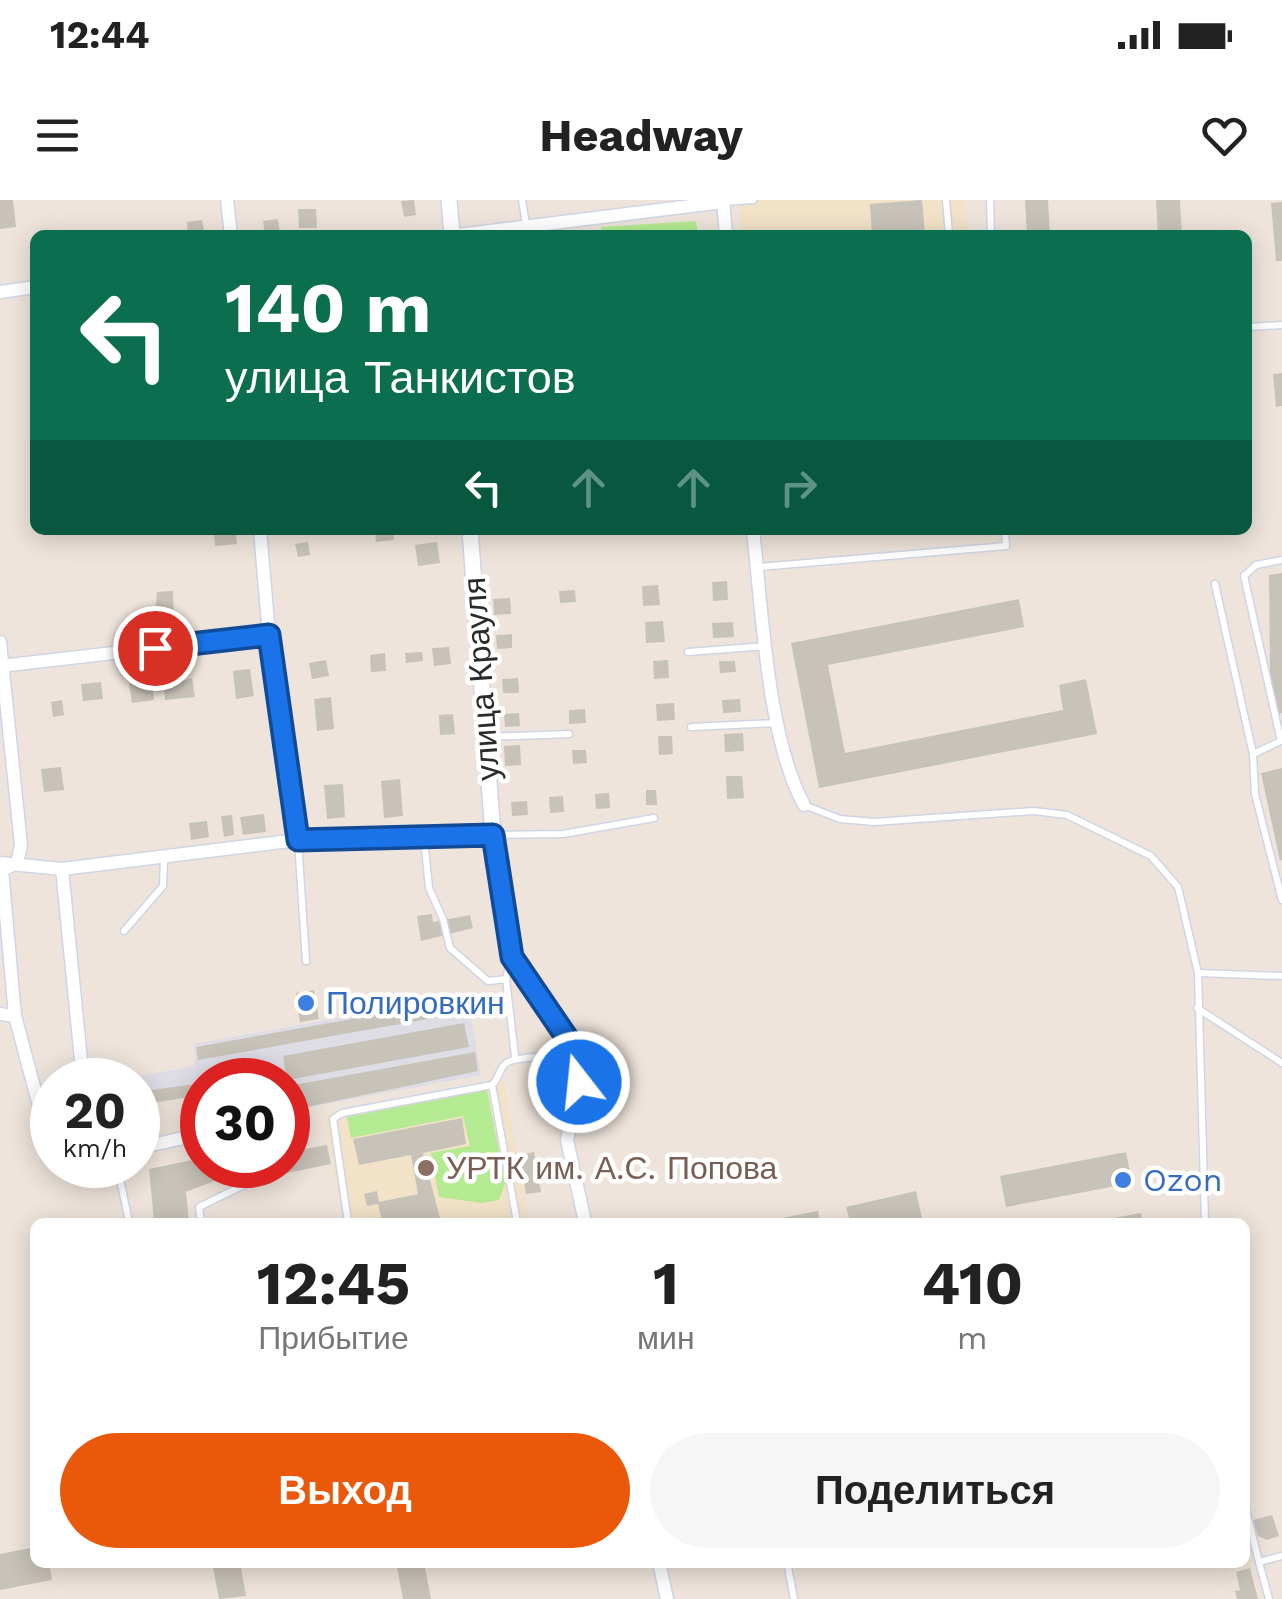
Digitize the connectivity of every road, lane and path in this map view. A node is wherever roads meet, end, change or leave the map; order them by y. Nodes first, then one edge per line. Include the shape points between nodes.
1 (227, 200) edge
2 (449, 200) edge
3 (522, 200) edge
4 (753, 200) edge
5 (946, 200) edge
6 (990, 200) edge
7 (723, 201) edge
8 (526, 224) junction
9 (230, 230) edge
10 (454, 230) edge
11 (487, 230) edge
12 (726, 230) edge
13 (948, 230) edge
14 (991, 230) edge
15 (30, 289) edge
16 (0, 292) edge
17 (1282, 325) edge
18 (1252, 327) edge
19 (260, 535) edge
20 (470, 535) edge
21 (754, 535) edge
22 (1005, 535) edge
23 (1282, 560) edge
24 (757, 568) junction
25 (1216, 584) dead end
26 (269, 635) junction
27 (0, 642) edge
28 (767, 646) junction
29 (688, 652) dead end
30 (2, 666) edge
31 (778, 722) junction
32 (692, 728) dead end
33 (569, 734) dead end
34 (484, 737) junction
35 (1281, 741) edge
36 (1253, 754) junction
37 (804, 805) joint
38 (654, 818) dead end
39 (493, 835) junction
40 (424, 837) junction
41 (298, 840) junction
42 (164, 859) junction
43 (0, 863) edge
44 (18, 864) junction
45 (62, 869) junction
46 (1282, 900) edge
47 (124, 931) dead end
48 (512, 957) junction
49 (306, 960) dead end
50 (1198, 973) junction
51 (1282, 976) edge
52 (506, 978) junction
53 (1197, 1008) junction
54 (0, 1014) edge
55 (15, 1016) junction
56 (578, 1054) junction
57 (516, 1056) junction
58 (81, 1058) edge
59 (1282, 1063) edge
60 (30, 1072) edge
61 (492, 1085) junction
62 (122, 1188) edge
63 (238, 1188) edge
64 (128, 1218) edge
65 (200, 1218) edge
66 (347, 1218) edge
67 (516, 1218) edge
68 (584, 1218) edge
69 (1205, 1218) edge
70 (1250, 1527) edge
71 (1282, 1556) edge
72 (1259, 1562) junction
73 (660, 1568) edge
74 (787, 1568) edge
75 (667, 1599) edge
76 (794, 1599) edge
77 (1268, 1599) edge

1 - 9 street
2 - 10 street
3 - 8 lane
4 - 7 lane
5 - 13 lane
6 - 14 lane
7 - 8 street
7 - 12 street
8 - 11 street
15 - 16 street
17 - 18 lane
19 - 26 street
20 - 34 street, улица Крауля
21 - 24 street
22 - 24 lane via 1006,546
23 - 35 lane via 1256,565 1244,576
24 - 28 street
25 - 36 lane
26 - 30 street
26 - 41 street
27 - 30 street
28 - 29 lane
28 - 31 street
30 - 44 street
31 - 32 lane
31 - 37 street via 790,779
33 - 34 lane
34 - 39 street, улица Крауля
35 - 36 lane
36 - 46 lane via 1255,794
37 - 50 lane via 874,822 1034,811 1066,815 1151,856 1178,887
38 - 39 lane via 563,834
39 - 40 street
39 - 48 street, улица Крауля
40 - 41 street
40 - 52 lane via 428,888 450,948 488,981
41 - 42 street
41 - 49 lane
42 - 45 street
42 - 47 lane via 163,886
43 - 44 street
44 - 45 street
44 - 55 street via 2,870
45 - 58 street
48 - 52 lane
48 - 56 street, улица Крауля
50 - 51 lane
50 - 53 lane
52 - 57 lane
53 - 59 lane
53 - 69 lane
54 - 55 street
55 - 60 street
56 - 57 lane
56 - 68 street via 568,1140
57 - 61 lane
61 - 66 lane via 333,1119
61 - 67 lane
62 - 64 lane
63 - 65 lane via 199,1207
70 - 72 lane
71 - 72 lane
72 - 77 lane
73 - 75 street
74 - 76 lane

